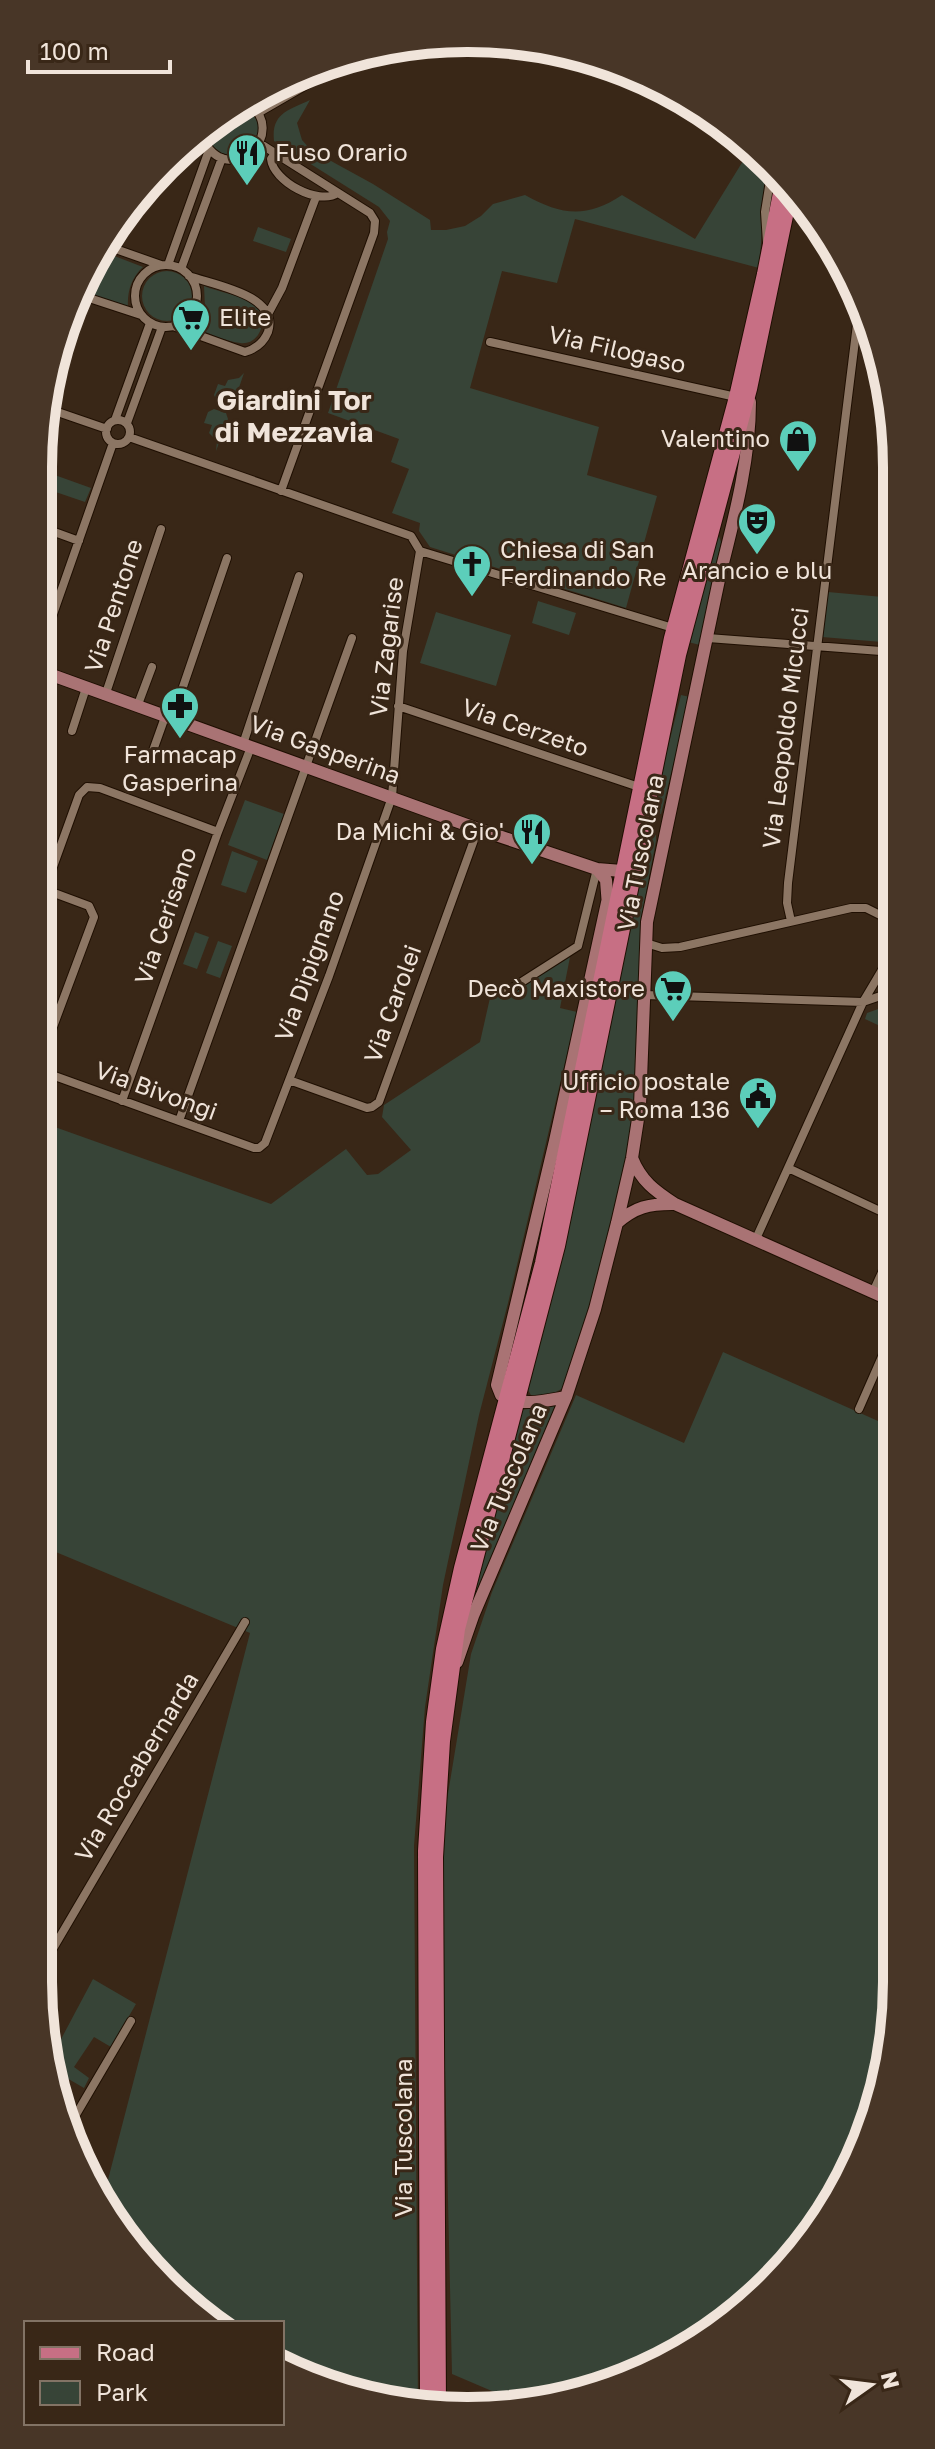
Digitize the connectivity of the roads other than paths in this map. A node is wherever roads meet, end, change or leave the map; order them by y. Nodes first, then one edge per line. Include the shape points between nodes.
1 (308, 84) edge
2 (256, 111) edge
3 (258, 113) junction
4 (259, 143) junction
5 (206, 145) edge
6 (209, 150) junction
7 (275, 153) junction
8 (222, 158) junction
9 (770, 183) edge
10 (338, 193) junction
11 (780, 194) edge
12 (316, 197) junction
13 (788, 204) edge
14 (115, 249) edge
15 (768, 253) junction
16 (165, 265) junction
17 (181, 269) junction
18 (189, 276) junction
19 (89, 298) edge
20 (268, 314) junction
21 (141, 315) junction
22 (150, 323) junction
23 (857, 324) edge
24 (173, 326) junction
25 (162, 327) junction
26 (490, 342) dead end
27 (750, 389) junction
28 (736, 397) junction
29 (56, 412) edge
30 (115, 420) junction
31 (127, 423) junction
32 (107, 429) junction
33 (129, 437) junction
34 (113, 443) junction
35 (281, 491) junction
36 (708, 524) junction
37 (161, 529) dead end
38 (52, 531) edge
39 (79, 541) junction
40 (728, 542) junction
41 (420, 551) junction
42 (227, 558) dead end
43 (299, 576) dead end
44 (52, 617) edge
45 (673, 628) junction
46 (352, 638) dead end
47 (708, 638) junction
48 (816, 646) junction
49 (883, 651) edge
50 (152, 667) dead end
51 (52, 675) edge
52 (86, 688) junction
53 (105, 696) junction
54 (398, 706) junction
55 (137, 707) junction
56 (169, 718) junction
57 (72, 731) dead end
58 (247, 745) junction
59 (150, 759) dead end
60 (305, 767) junction
61 (639, 787) junction
62 (392, 797) junction
63 (638, 824) junction
64 (478, 829) junction
65 (218, 832) junction
66 (665, 839) junction
67 (52, 861) edge
68 (597, 869) junction
69 (622, 871) junction
70 (52, 892) edge
71 (608, 898) junction
72 (883, 916) edge
73 (791, 921) junction
74 (646, 943) junction
75 (606, 954) junction
76 (883, 968) edge
77 (503, 994) dead end
78 (644, 995) junction
79 (883, 995) edge
80 (863, 1002) junction
81 (52, 1030) edge
82 (52, 1074) edge
83 (581, 1074) junction
84 (289, 1080) junction
85 (122, 1101) junction
86 (179, 1121) junction
87 (555, 1141) junction
88 (261, 1147) joint
89 (632, 1158) junction
90 (788, 1168) junction
91 (675, 1204) junction
92 (883, 1212) edge
93 (617, 1223) junction
94 (755, 1241) junction
95 (883, 1270) edge
96 (873, 1292) junction
97 (883, 1297) edge
98 (883, 1354) edge
99 (566, 1397) junction
100 (513, 1400) junction
101 (859, 1409) dead end
102 (245, 1622) dead end
103 (450, 1684) junction
104 (52, 1950) edge
105 (131, 2021) dead end
106 (75, 2117) edge
107 (427, 2395) edge
108 (439, 2396) edge

1 - 3 street
2 - 3 street
3 - 4 street
4 - 7 street
4 - 8 street via 248,156
5 - 6 street
6 - 8 street
6 - 16 street
7 - 10 street
7 - 12 street via 275,171
8 - 17 street
9 - 15 street via 764,216
10 - 12 street
10 - 35 street via 371,214 375,230
11 - 15 main road, Via Tuscolana
12 - 20 street
13 - 27 main road, Via Tuscolana
14 - 16 street
15 - 28 main road, Via Tuscolana
16 - 17 street
16 - 21 street via 153,267 139,280 135,297
17 - 18 street
18 - 20 street via 254,299
18 - 24 street via 197,295 195,306
19 - 21 street
20 - 24 street via 267,334 247,352
21 - 22 street
22 - 25 street
22 - 30 street
23 - 48 street, Via Leopoldo Micucci
24 - 25 street
25 - 31 street
26 - 28 street, Via Filogaso
27 - 36 main road, Via Tuscolana
27 - 40 street, Via Tuscolana via 749,430
28 - 36 main road, Via Tuscolana
29 - 32 street
30 - 31 street
30 - 32 street
31 - 33 street
32 - 34 street
33 - 34 street
33 - 35 street
34 - 39 street
35 - 41 street via 411,536
36 - 40 street via 722,527
36 - 45 main road, Via Tuscolana
36 - 63 main road, Via Tuscolana
37 - 53 street, Via Pentone
38 - 39 street
39 - 44 street
40 - 47 street, Via Tuscolana
41 - 45 street
41 - 54 street, Via Zagarise
42 - 56 street
43 - 58 street, Via Cerisano
45 - 61 main road, Via Tuscolana
46 - 60 street
47 - 48 street
47 - 66 street, Via Tuscolana
48 - 49 street
48 - 73 street, Via Leopoldo Micucci via 787,893
50 - 55 street
51 - 52 street, Via Gasperina
52 - 53 street, Via Gasperina
52 - 57 street
53 - 55 street, Via Gasperina
54 - 61 street, Via Cerzeto
54 - 62 street, Via Zagarise
55 - 56 street, Via Gasperina
56 - 58 street, Via Gasperina
56 - 59 street
58 - 60 street, Via Gasperina
58 - 65 street, Via Cerisano
60 - 62 street, Via Gasperina
60 - 86 street
61 - 63 main road, Via Tuscolana
62 - 64 street, Via Gasperina
62 - 84 street, Via Dipignano
63 - 66 street via 659,830
63 - 69 main road, Via Tuscolana
63 - 100 main road, Via Tuscolana via 569,1198
64 - 68 street, Via Gasperina
64 - 84 street, Via Carolei via 379,1102 367,1108
65 - 67 street via 87,787
65 - 85 street, Via Cerisano
66 - 74 street, Via Tuscolana
68 - 69 street, Via Gasperina
68 - 71 street via 605,877
68 - 77 street via 578,946
69 - 75 main road, Via Tuscolana
70 - 81 street, Via Bivongi via 89,906 94,917
71 - 75 street
71 - 87 street, Via Tuscolana
72 - 73 street via 862,908
73 - 74 street via 677,947
74 - 78 street, Via Tuscolana
75 - 83 main road, Via Tuscolana
76 - 80 street
78 - 80 street
78 - 89 street, Via Tuscolana via 641,1091
79 - 80 street
80 - 90 street
82 - 85 street, Via Bivongi
83 - 87 street
83 - 100 main road, Via Tuscolana
84 - 88 street, Via Dipignano
85 - 86 street, Via Bivongi
86 - 88 street, Via Bivongi
87 - 100 street, Via Tuscolana via 497,1385 499,1393
89 - 91 street via 648,1185
89 - 93 street, Via Tuscolana
90 - 92 street
90 - 94 street
91 - 93 street via 642,1206
91 - 94 street
93 - 99 street, Via Tuscolana
94 - 96 street
95 - 96 street
96 - 97 street
98 - 101 street
99 - 100 street
99 - 103 street, Via Tuscolana via 473,1616
100 - 103 main road, Via Tuscolana via 464,1601
100 - 107 main road, Via Tuscolana via 453,1599 431,1742 424,1873
102 - 104 street, Via Roccabernarda
103 - 108 main road, Via Tuscolana via 435,1880
105 - 106 street

